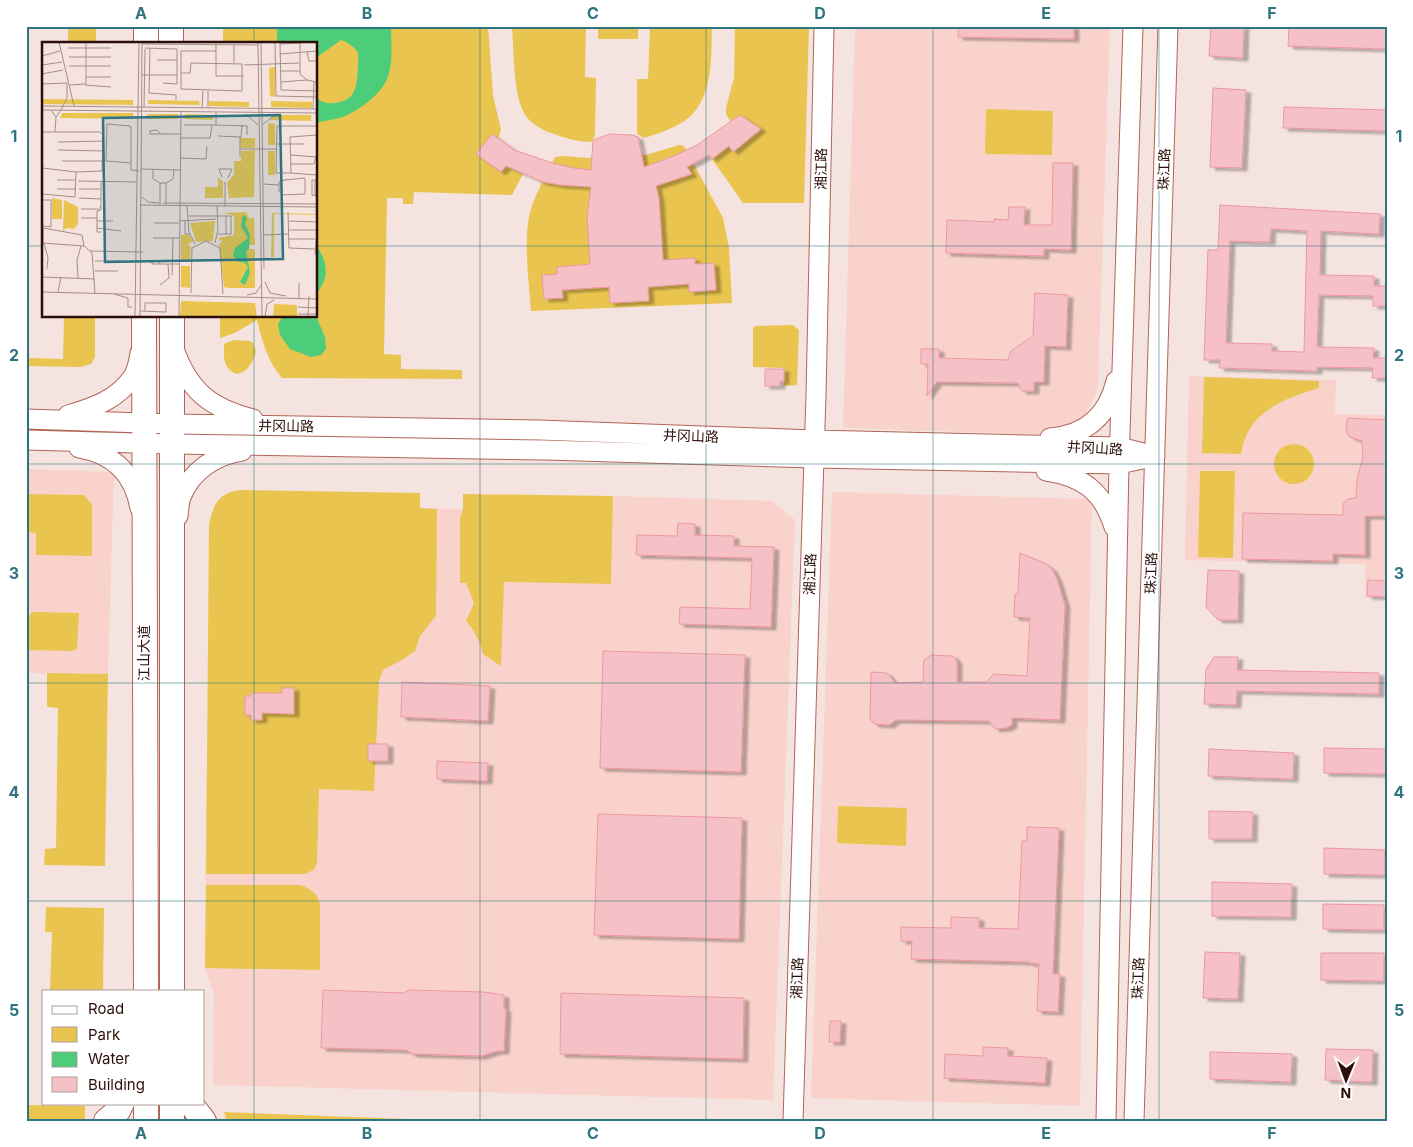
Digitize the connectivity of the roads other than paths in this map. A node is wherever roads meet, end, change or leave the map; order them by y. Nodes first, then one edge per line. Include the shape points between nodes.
1 (146, 26) edge
2 (171, 26) edge
3 (824, 26) edge
4 (1133, 26) edge
5 (1168, 26) edge
6 (146, 42) edge
7 (171, 42) edge
8 (172, 318) edge
9 (144, 328) edge
10 (172, 344) junction
11 (1122, 353) junction
12 (26, 419) edge
13 (50, 420) junction
14 (281, 426) junction
15 (144, 433) junction
16 (172, 434) junction
17 (28, 440) edge
18 (282, 446) junction
19 (814, 449) junction
20 (973, 452) junction
21 (1119, 456) junction
22 (1155, 456) junction
23 (144, 534) junction
24 (1117, 538) junction
25 (172, 570) junction
26 (145, 983) edge
27 (172, 990) edge
28 (122, 1104) edge
29 (146, 1104) edge
30 (172, 1104) edge
31 (191, 1104) edge
32 (106, 1121) edge
33 (146, 1121) edge
34 (172, 1121) edge
35 (204, 1121) edge
36 (793, 1121) edge
37 (1106, 1121) edge
38 (1134, 1121) edge

1 - 6 main road
2 - 7 main road
3 - 19 street, 湘江路
4 - 11 street
5 - 22 street, 珠江路
8 - 10 main road, 江山大道
9 - 13 street via 134,375 119,391 90,408
9 - 15 main road, 江山大道
10 - 14 street via 179,365 203,397 234,414
10 - 16 main road, 江山大道
11 - 20 street via 1112,397 1096,420 1084,430
11 - 21 street
12 - 13 street, 井冈山路
13 - 15 street, 井冈山路
14 - 16 street, 井冈山路
14 - 19 street, 井冈山路 via 539,430
15 - 16 street, 井冈山路
15 - 17 street, 井冈山路
15 - 23 main road, 江山大道
16 - 18 street, 井冈山路
16 - 25 main road, 江山大道
17 - 23 street via 88,450 119,465 130,478 138,496
18 - 19 street, 井冈山路 via 537,450
18 - 25 street via 216,458 188,482 180,498
19 - 20 street, 井冈山路
19 - 36 street, 湘江路
20 - 21 street, 井冈山路
20 - 24 street via 1076,478 1105,503
21 - 22 street, 井冈山路
21 - 24 street
22 - 38 street, 珠江路
23 - 26 main road, 江山大道
24 - 37 street
25 - 27 main road, 江山大道
28 - 32 main road
29 - 33 main road
30 - 34 main road
31 - 35 main road

